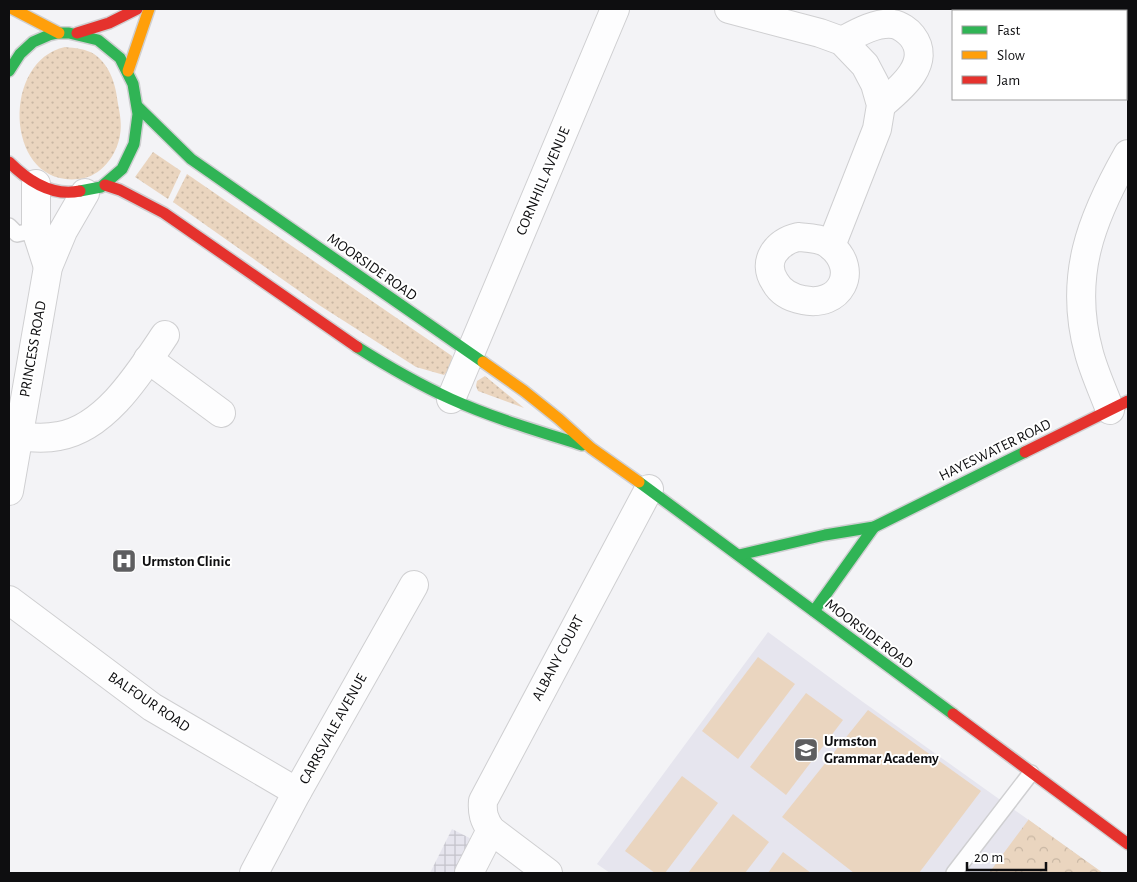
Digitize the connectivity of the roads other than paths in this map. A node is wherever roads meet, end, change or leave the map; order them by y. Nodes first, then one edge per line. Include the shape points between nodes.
1 (13, 9) edge
2 (137, 9) edge
3 (149, 9) edge
4 (615, 9) edge
5 (729, 9) edge
6 (59, 32) junction
7 (77, 33) junction
8 (842, 41) junction
9 (9, 71) edge
10 (128, 71) junction
11 (881, 104) junction
12 (138, 107) junction
13 (1128, 154) edge
14 (9, 162) edge
15 (36, 184) junction
16 (95, 189) junction
17 (9, 226) edge
18 (36, 230) junction
19 (831, 246) dead end
20 (48, 267) junction
21 (165, 336) dead end
22 (470, 353) junction
23 (148, 359) junction
24 (451, 399) junction
25 (1119, 406) edge
26 (222, 412) dead end
27 (18, 436) junction
28 (591, 448) junction
29 (649, 489) junction
30 (9, 491) edge
31 (874, 526) junction
32 (739, 556) junction
33 (414, 585) dead end
34 (9, 600) edge
35 (814, 611) junction
36 (1031, 773) junction
37 (297, 792) junction
38 (491, 830) junction
39 (1128, 844) edge
40 (254, 873) edge
41 (469, 873) edge
42 (548, 873) edge
43 (954, 873) edge

1 - 6 main road
2 - 7 main road via 109,23
3 - 10 main road
4 - 22 street, CORNHILL AVENUE
5 - 8 street
6 - 7 main road
6 - 9 main road via 33,41 19,53
7 - 10 main road via 107,45
8 - 11 street via 865,65
8 - 11 street via 862,31 894,24 908,31 917,42 921,55 913,72 898,91
10 - 12 main road
11 - 19 street via 877,129
12 - 16 main road via 134,146 124,166
12 - 22 main road, MOORSIDE ROAD via 191,159
13 - 25 street via 1099,209 1081,274 1083,328 1089,354
14 - 15 main road, MOORSIDE ROAD
15 - 16 main road, MOORSIDE ROAD via 61,192
15 - 18 street, PRINCESS ROAD
16 - 20 street, PRINCESS ROAD via 63,231
16 - 24 main road, MOORSIDE ROAD via 120,190 164,213 340,336 395,371
17 - 18 lane via 17,234
18 - 20 street, PRINCESS ROAD
20 - 27 street, PRINCESS ROAD
21 - 23 street
22 - 24 street, CORNHILL AVENUE
22 - 28 main road, MOORSIDE ROAD via 524,391
23 - 26 street
23 - 27 street via 125,391 77,431 40,438
24 - 28 main road, MOORSIDE ROAD
25 - 31 main road, HAYESWATER ROAD
27 - 30 street, PRINCESS ROAD
28 - 29 main road, MOORSIDE ROAD
29 - 32 main road, MOORSIDE ROAD
29 - 38 street, ALBANY COURT via 487,792 482,812
31 - 32 main road, HAYESWATER ROAD
31 - 35 main road, HAYESWATER ROAD
32 - 35 main road, MOORSIDE ROAD
33 - 37 street, CARRSVALE AVENUE
34 - 37 street, BALFOUR ROAD via 152,707
35 - 36 main road, MOORSIDE ROAD
36 - 39 main road, MOORSIDE ROAD
36 - 43 lane
37 - 40 street, CARRSVALE AVENUE
38 - 41 street
38 - 42 street

